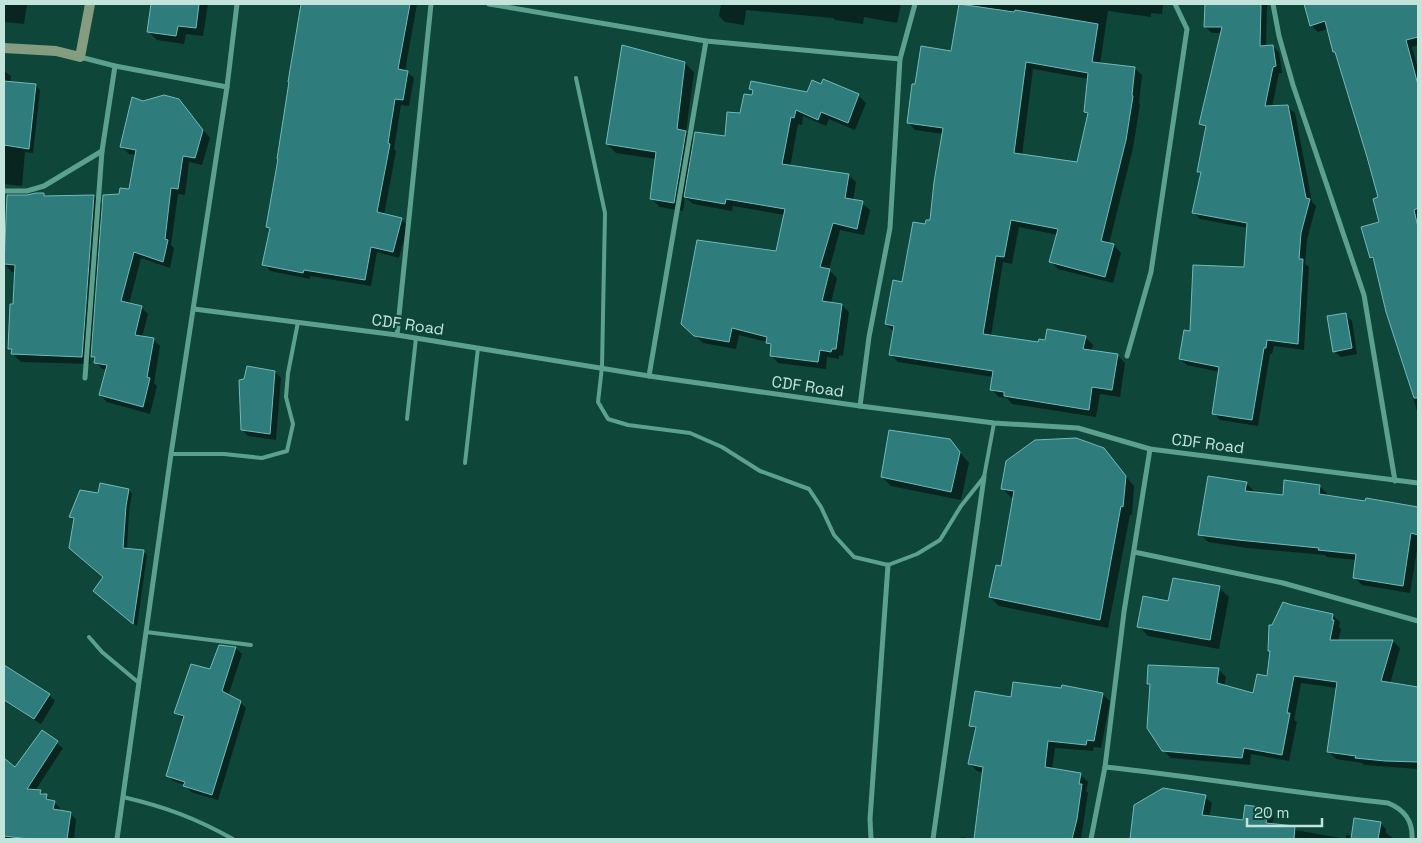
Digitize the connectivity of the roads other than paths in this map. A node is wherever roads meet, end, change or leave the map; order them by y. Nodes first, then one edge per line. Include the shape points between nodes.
1 (90, 4) edge
2 (237, 4) edge
3 (431, 4) edge
4 (489, 4) edge
5 (915, 4) edge
6 (1175, 4) edge
7 (1274, 4) edge
8 (706, 41) junction
9 (4, 48) edge
10 (80, 57) junction
11 (900, 59) junction
12 (115, 66) junction
13 (576, 78) dead end
14 (226, 87) junction
15 (102, 151) junction
16 (4, 191) edge
17 (194, 309) junction
18 (298, 322) junction
19 (397, 335) junction
20 (416, 338) junction
21 (478, 348) junction
22 (1128, 356) dead end
23 (602, 367) junction
24 (648, 376) junction
25 (85, 378) dead end
26 (860, 406) junction
27 (407, 419) dead end
28 (994, 423) junction
29 (1150, 448) junction
30 (170, 454) junction
31 (465, 463) dead end
32 (984, 477) junction
33 (1395, 480) junction
34 (1418, 483) edge
35 (1134, 552) junction
36 (888, 565) junction
37 (1418, 620) edge
38 (146, 632) junction
39 (89, 637) dead end
40 (251, 645) dead end
41 (139, 683) junction
42 (1105, 766) junction
43 (123, 797) junction
44 (117, 839) edge
45 (233, 839) edge
46 (871, 839) edge
47 (933, 839) edge
48 (1091, 839) edge
49 (1412, 839) edge

1 - 10 street
2 - 14 street
3 - 19 street
4 - 8 street
5 - 11 street
6 - 22 street via 1187,29 1152,272
7 - 33 street via 1293,86 1364,295
8 - 11 street
8 - 24 street
9 - 10 street
10 - 12 street
11 - 26 street via 890,228 868,337
12 - 14 street
12 - 15 street
13 - 23 lane via 605,213
14 - 17 street
15 - 16 street via 44,186 27,191
15 - 25 street
17 - 18 street, CDF Road
17 - 30 street
18 - 19 street, CDF Road
18 - 30 lane via 288,373 286,398 292,424 287,451 262,458
19 - 20 street, CDF Road
20 - 21 street, CDF Road
20 - 27 lane
21 - 23 street, CDF Road
21 - 31 lane
23 - 24 street, CDF Road
23 - 36 lane via 598,402 608,419 628,425 690,433 722,447 760,471 809,489 834,535 854,557
24 - 26 street, CDF Road
26 - 28 street, CDF Road
28 - 29 street, CDF Road via 1078,428
28 - 32 lane
29 - 33 street, CDF Road
29 - 35 street
30 - 38 street
32 - 36 lane via 940,540 917,554
32 - 47 street
33 - 34 street, CDF Road
35 - 37 street via 1283,583
35 - 42 street
36 - 46 street
38 - 40 lane
38 - 41 street
39 - 41 lane
41 - 43 street
42 - 48 street
42 - 49 street via 1388,804 1396,806 1409,818
43 - 44 street
43 - 45 lane via 180,812

